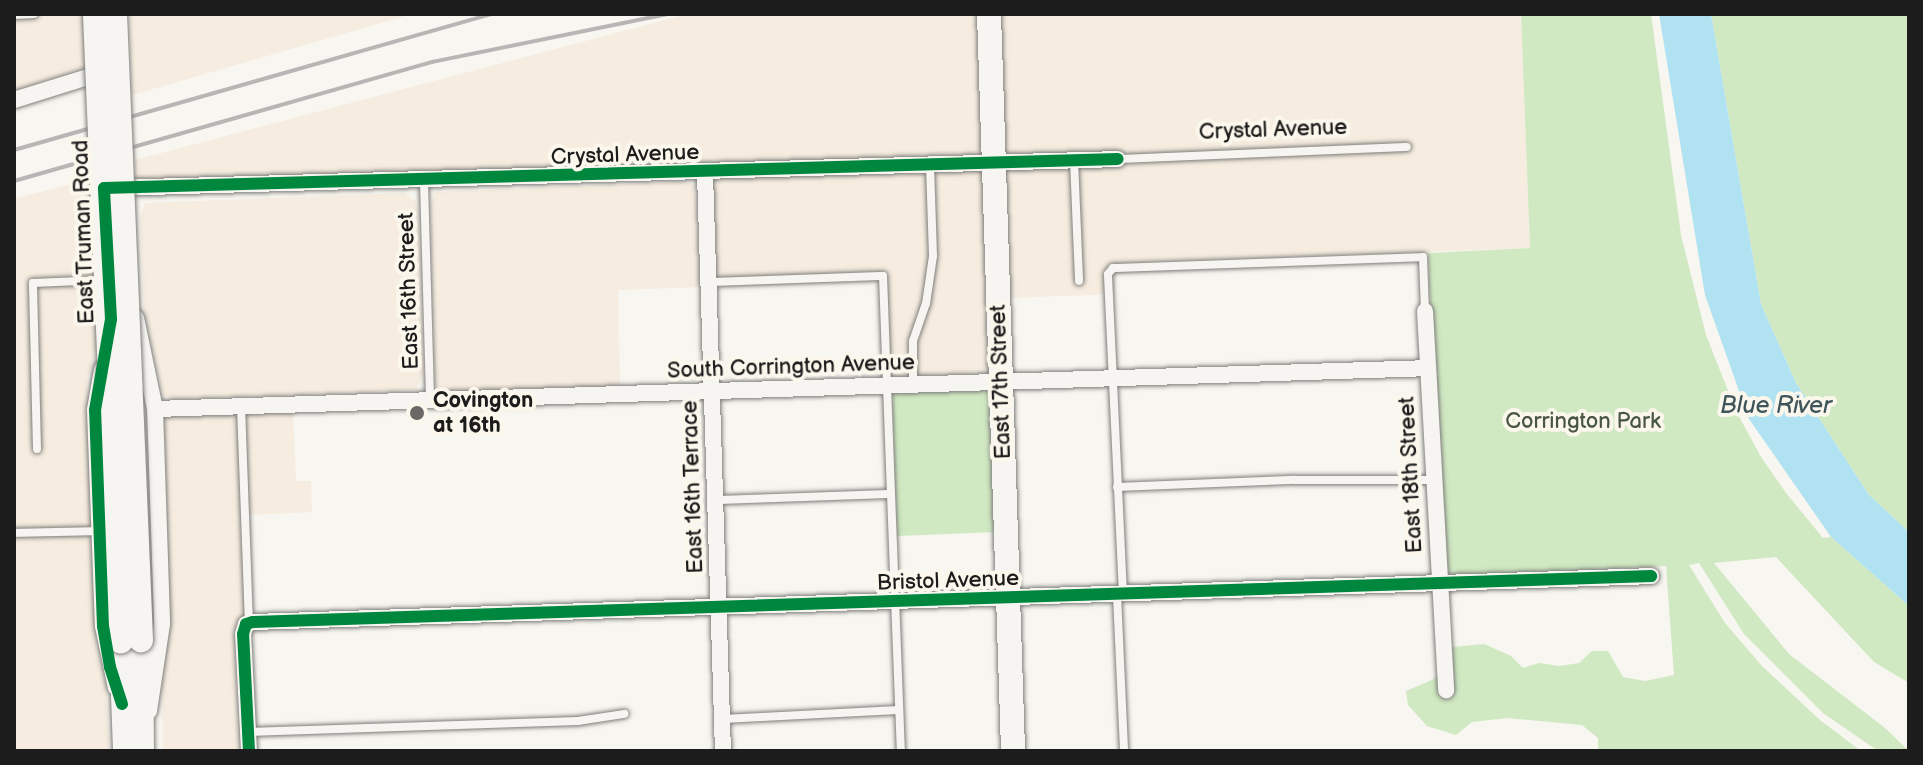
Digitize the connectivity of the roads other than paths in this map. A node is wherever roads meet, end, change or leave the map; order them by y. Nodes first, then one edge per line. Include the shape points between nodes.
1 (34, 14) edge
2 (95, 14) edge
3 (113, 14) edge
4 (989, 14) edge
5 (14, 15) edge
6 (14, 100) edge
7 (1407, 147) dead end
8 (1118, 159) joint
9 (1074, 160) junction
10 (994, 163) junction
11 (930, 166) junction
12 (705, 173) junction
13 (424, 182) junction
14 (133, 188) junction
15 (109, 280) junction
16 (1079, 281) dead end
17 (709, 282) junction
18 (1425, 311) joint
19 (1428, 368) junction
20 (1112, 377) junction
21 (1001, 380) junction
22 (889, 384) junction
23 (913, 384) junction
24 (712, 393) junction
25 (430, 399) junction
26 (241, 406) junction
27 (155, 409) junction
28 (37, 449) dead end
29 (1434, 480) junction
30 (1117, 487) junction
31 (891, 494) junction
32 (716, 500) junction
33 (99, 531) junction
34 (14, 533) edge
35 (1651, 576) dead end
36 (1439, 584) junction
37 (1120, 595) junction
38 (1009, 599) junction
39 (896, 602) junction
40 (720, 608) junction
41 (247, 623) junction
42 (131, 641) junction
43 (1446, 690) dead end
44 (122, 704) junction
45 (899, 710) junction
46 (624, 714) dead end
47 (722, 719) junction
48 (248, 732) junction
49 (143, 743) edge
50 (125, 751) edge
51 (249, 751) edge
52 (723, 751) edge
53 (901, 751) edge
54 (1013, 751) edge
55 (1124, 751) edge

1 - 5 lane
2 - 42 main road, East Truman Road, bridge
3 - 6 street via 106,66 88,77
3 - 42 main road, East Truman Road, bridge
4 - 10 main road, East 17th Street
7 - 8 lane, Crystal Avenue
8 - 9 street, Crystal Avenue
9 - 10 street, Crystal Avenue
9 - 16 lane
10 - 11 street, Crystal Avenue
10 - 21 main road, East 17th Street
11 - 12 street, Crystal Avenue
11 - 23 lane via 933,256 926,304 913,341
12 - 13 street, Crystal Avenue
12 - 17 street, East 16th Terrace
13 - 14 street, Crystal Avenue
13 - 25 lane, East 16th Street
14 - 15 street, Crystal Avenue via 104,188
14 - 27 street via 136,316
15 - 28 lane via 33,283
15 - 33 street via 111,319 95,410
17 - 22 lane via 883,276
17 - 24 street, East 16th Terrace
18 - 19 street, East 18th Street
18 - 20 lane, East 18th Street via 1423,257 1113,268 1108,274
19 - 20 street, South Corrington Avenue
19 - 29 street, East 18th Street
20 - 21 street, South Corrington Avenue
20 - 30 lane
21 - 23 street, South Corrington Avenue
21 - 38 main road, East 17th Street
22 - 23 street, South Corrington Avenue
22 - 24 street, South Corrington Avenue
22 - 31 lane
24 - 25 street, South Corrington Avenue
24 - 32 street, East 16th Terrace
25 - 26 street, South Corrington Avenue
26 - 27 street, South Corrington Avenue
26 - 41 lane
27 - 49 street via 162,624
29 - 30 lane
29 - 36 street, East 18th Street
30 - 37 lane
31 - 32 lane
31 - 39 lane
32 - 40 street, East 16th Terrace
33 - 34 lane
33 - 44 street via 103,626
35 - 36 street, Bristol Avenue
36 - 37 street, Bristol Avenue
36 - 43 street, East 18th Street
37 - 38 street, Bristol Avenue
37 - 55 lane
38 - 39 street, Bristol Avenue
38 - 54 main road, East 17th Street
39 - 40 street, Bristol Avenue
39 - 45 lane
40 - 41 street, Bristol Avenue
40 - 47 street, East 16th Terrace
41 - 48 street
42 - 44 main road, East Truman Road
42 - 49 main road, East Truman Road
44 - 50 main road, East Truman Road
45 - 47 lane
45 - 53 lane
46 - 48 lane via 578,721
47 - 52 street, East 16th Terrace
48 - 51 street

